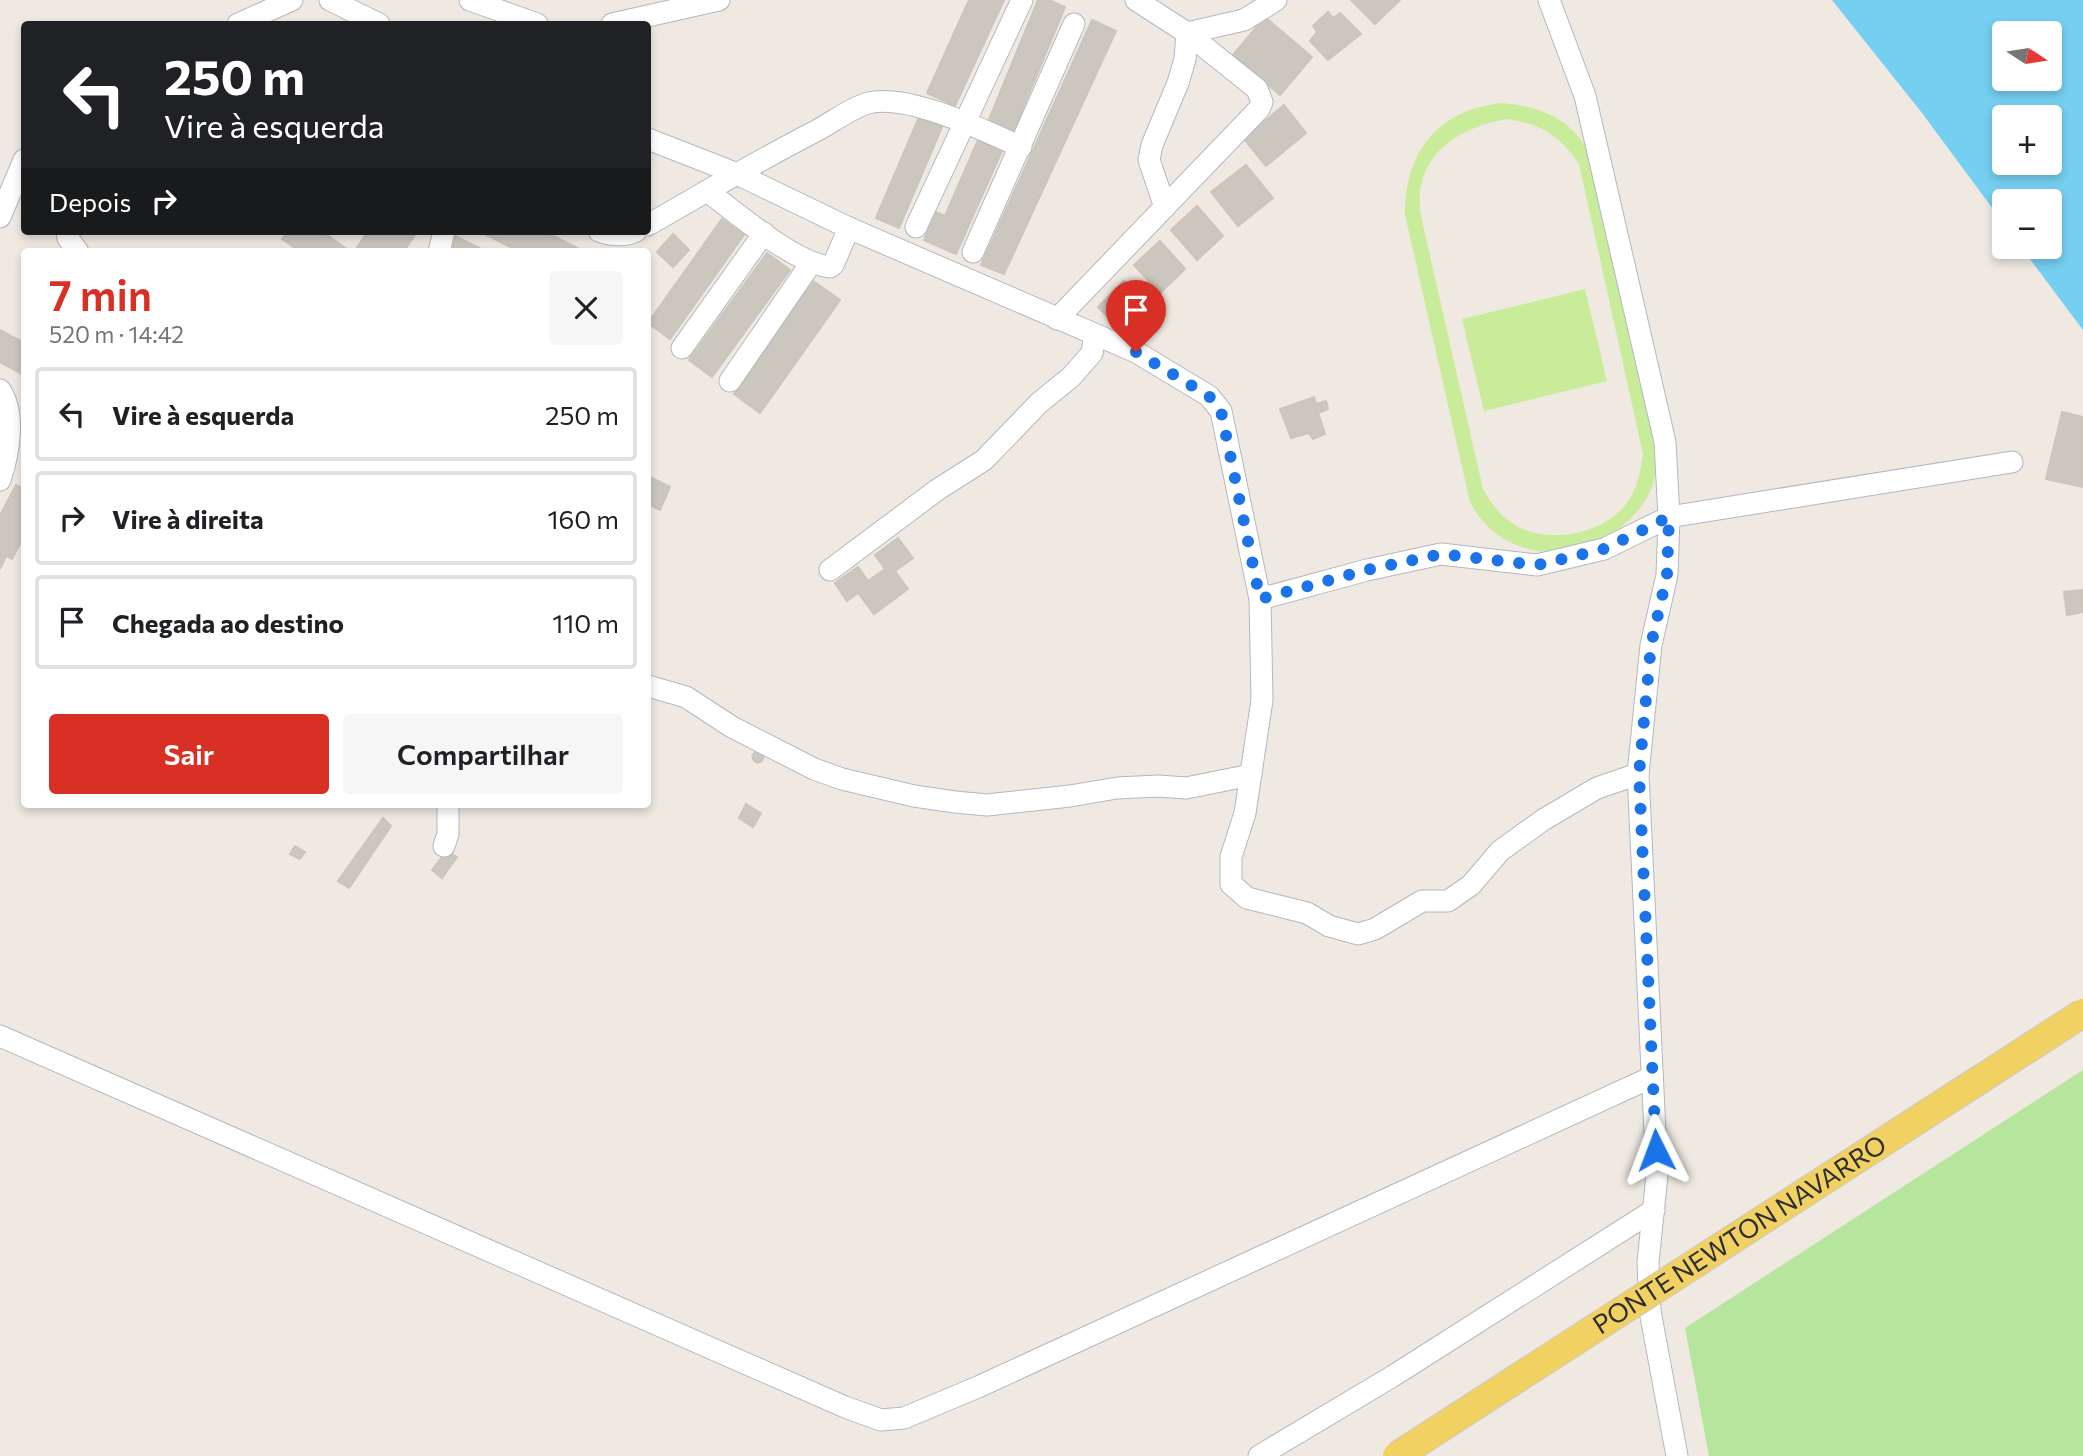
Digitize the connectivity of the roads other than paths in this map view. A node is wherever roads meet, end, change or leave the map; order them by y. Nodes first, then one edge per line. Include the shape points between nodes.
1 (292, 0) edge
2 (330, 0) edge
3 (470, 0) edge
4 (719, 0) edge
5 (1022, 0) edge
6 (1136, 0) edge
7 (1276, 0) edge
8 (1549, 0) edge
9 (245, 21) edge
10 (373, 21) edge
11 (529, 21) edge
12 (625, 21) edge
13 (1074, 24) dead end
14 (1187, 33) junction
15 (965, 122) junction
16 (651, 140) edge
17 (1021, 147) junction
18 (21, 167) edge
19 (735, 173) junction
20 (707, 191) junction
21 (1165, 206) junction
22 (0, 217) edge
23 (651, 223) edge
24 (916, 227) dead end
25 (849, 228) junction
26 (764, 233) junction
27 (973, 253) dead end
28 (811, 263) junction
29 (1058, 319) junction
30 (1095, 335) junction
31 (682, 348) dead end
32 (730, 380) dead end
33 (0, 390) edge
34 (2012, 462) dead end
35 (0, 480) edge
36 (1669, 517) junction
37 (830, 570) dead end
38 (1260, 599) junction
39 (651, 687) edge
40 (1639, 774) junction
41 (1251, 775) junction
42 (448, 808) edge
43 (444, 846) dead end
44 (2083, 1013) edge
45 (2083, 1027) edge
46 (0, 1036) edge
47 (1652, 1077) junction
48 (1654, 1210) junction
49 (1259, 1456) edge
50 (1397, 1456) edge
51 (1423, 1456) edge
52 (1677, 1456) edge

1 - 9 street
2 - 10 street
3 - 11 street
4 - 12 street
5 - 15 street
6 - 14 street
7 - 14 street via 1244,20
8 - 36 street via 1595,135 1665,442
13 - 17 street
14 - 21 street via 1178,83 1149,160
14 - 21 street via 1257,89 1262,102
15 - 17 street
15 - 19 street via 920,107 869,103
15 - 24 street
16 - 19 street
17 - 27 street
18 - 22 street
19 - 20 street
19 - 25 street
20 - 23 street
20 - 26 street
21 - 29 street
25 - 28 street via 831,267
25 - 29 street
26 - 28 street
26 - 31 street
28 - 32 street
29 - 30 street
30 - 37 street via 1092,353 1071,377 984,460
30 - 38 street via 1188,382 1221,411
33 - 35 street via 8,401 10,427
34 - 36 street
36 - 38 street via 1604,549 1537,565 1441,554
36 - 40 street via 1667,575 1650,658
38 - 41 street via 1262,700
39 - 41 street via 686,697 732,727 814,769 914,796 987,805 1117,788 1186,788
40 - 41 street via 1597,789 1543,820 1500,851 1471,885 1448,901 1422,901 1358,934 1329,926 1307,913 1247,898 1231,884 1231,857
40 - 47 street
42 - 43 street
44 - 50 main road, PONTE NEWTON NAVARRO, bridge
45 - 51 main road, PONTE NEWTON NAVARRO
46 - 47 street via 881,1420 904,1418 978,1387
47 - 48 street via 1657,1175
48 - 49 street
48 - 52 street via 1648,1262 1650,1311

